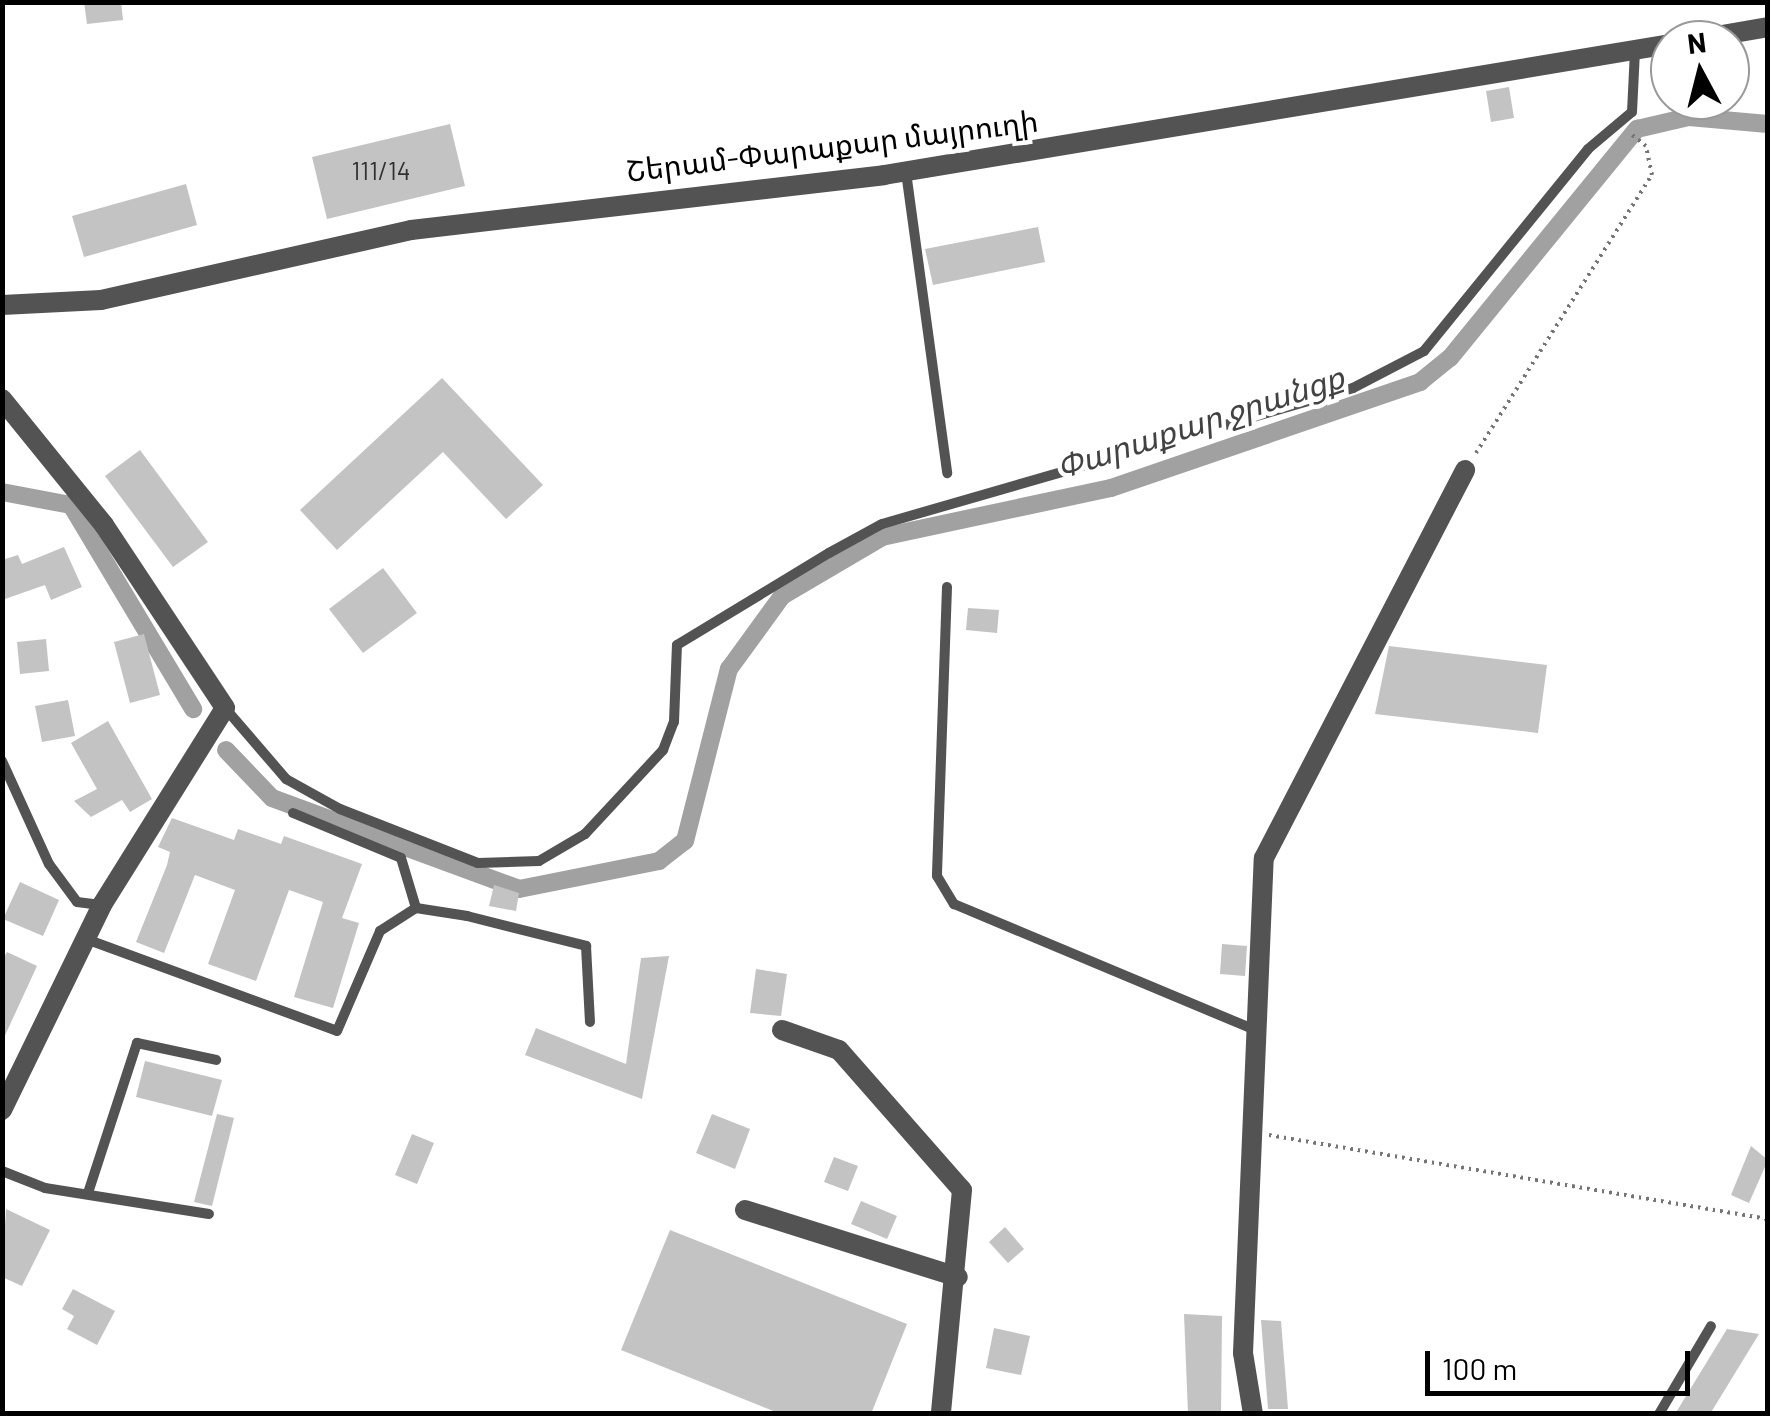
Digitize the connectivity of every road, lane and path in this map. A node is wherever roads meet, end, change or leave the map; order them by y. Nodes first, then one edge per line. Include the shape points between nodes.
1 (1650, 47) edge
2 (1635, 50) junction
3 (1620, 125) junction
4 (906, 171) junction
5 (2, 306) edge
6 (2, 399) edge
7 (1466, 470) joint
8 (948, 473) dead end
9 (947, 588) dead end
10 (225, 708) junction
11 (2, 762) edge
12 (293, 813) dead end
13 (102, 905) junction
14 (416, 908) junction
15 (86, 939) junction
16 (590, 1022) dead end
17 (782, 1030) dead end
18 (1258, 1031) junction
19 (216, 1060) dead end
20 (2, 1110) edge
21 (1254, 1132) junction
22 (2, 1171) edge
23 (88, 1193) junction
24 (745, 1210) dead end
25 (209, 1214) dead end
26 (1768, 1218) edge
27 (958, 1278) junction
28 (1711, 1326) dead end
29 (941, 1414) edge
30 (1253, 1414) edge
31 (1658, 1414) edge

1 - 2 street, Շերամ-Փարաքար մայրուղի
2 - 3 lane via 1638,95
2 - 4 street, Շերամ-Փարաքար մայրուղի
3 - 7 path via 1646,146 1652,175
3 - 10 lane via 1588,148 1424,350 1387,374 1110,466 882,524 677,645 674,722 664,750 584,834 538,861 478,863 340,809 286,779
4 - 5 street, Շերամ-Փարաքար մայրուղի via 411,230 101,300
4 - 8 lane
6 - 10 street via 104,525
7 - 18 street via 1264,858
9 - 18 lane via 937,876 954,904
10 - 13 street
11 - 13 lane via 49,864 76,902
12 - 14 lane via 402,858
13 - 15 street
14 - 15 lane via 380,931 337,1031
14 - 16 lane via 586,946
15 - 20 street
17 - 27 street via 839,1050 962,1190
18 - 21 street
19 - 23 lane via 137,1044
21 - 26 path
21 - 30 street via 1243,1354
22 - 23 lane
23 - 25 lane
24 - 27 street
27 - 29 street
28 - 31 lane

